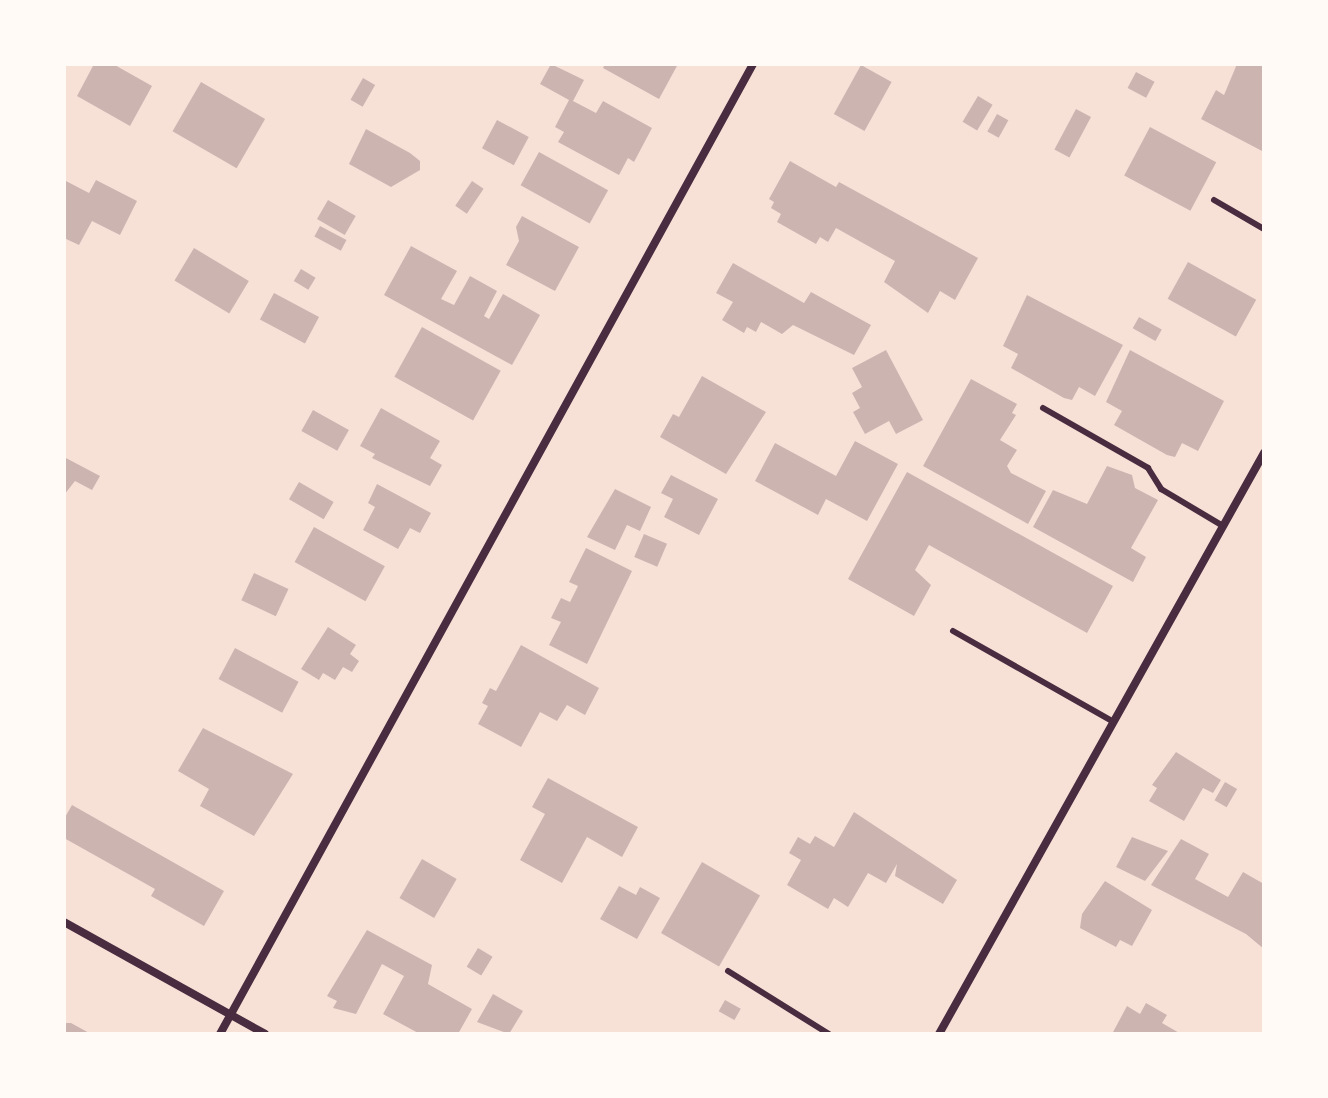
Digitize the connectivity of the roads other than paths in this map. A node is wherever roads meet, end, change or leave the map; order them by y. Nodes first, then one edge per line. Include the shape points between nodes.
1 (753, 64) edge
2 (1214, 200) dead end
3 (1264, 229) edge
4 (1043, 408) dead end
5 (1264, 453) edge
6 (1223, 526) junction
7 (953, 631) dead end
8 (1114, 722) junction
9 (64, 922) edge
10 (728, 971) dead end
11 (230, 1015) junction
12 (220, 1034) edge
13 (265, 1034) edge
14 (829, 1034) edge
15 (939, 1034) edge

1 - 11 street
2 - 3 lane
4 - 6 lane via 1148,468 1161,489
5 - 6 street
6 - 8 street
7 - 8 lane
8 - 15 street
9 - 11 street
10 - 14 lane
11 - 12 street
11 - 13 street

